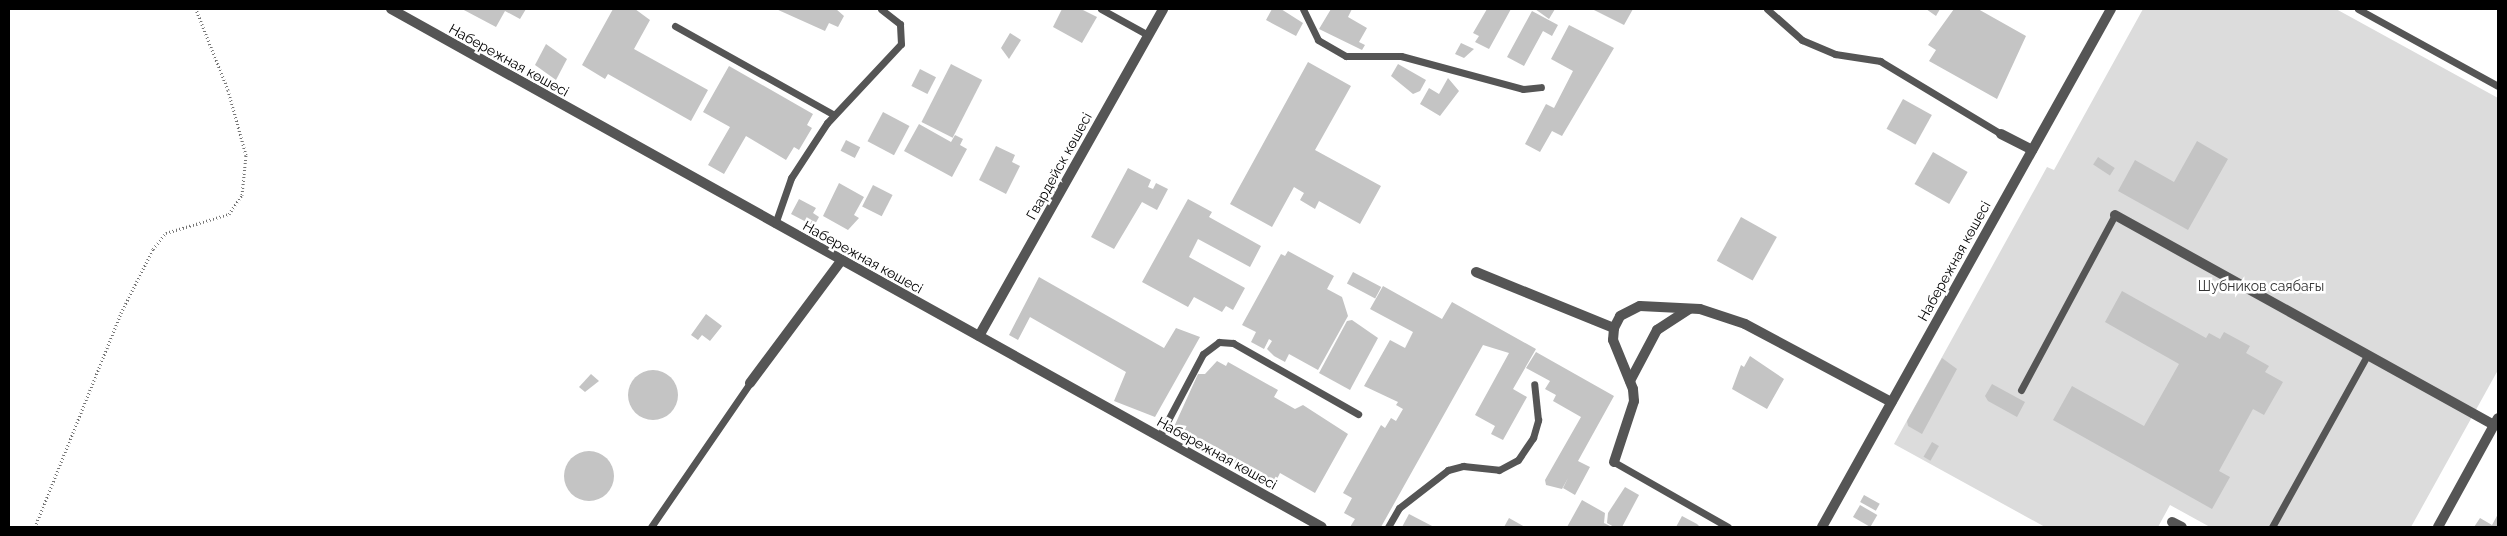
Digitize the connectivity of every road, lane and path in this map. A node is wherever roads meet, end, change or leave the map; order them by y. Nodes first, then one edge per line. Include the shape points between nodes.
1 (196, 9) edge
2 (391, 9) edge
3 (881, 9) edge
4 (1101, 9) edge
5 (1163, 9) edge
6 (1303, 9) edge
7 (1768, 9) edge
8 (2111, 9) edge
9 (2358, 9) edge
10 (675, 26) dead end
11 (1148, 35) junction
12 (2498, 86) edge
13 (1541, 87) dead end
14 (834, 115) junction
15 (2001, 134) joint
16 (2032, 150) junction
17 (2116, 215) joint
18 (775, 224) junction
19 (841, 261) junction
20 (1476, 272) dead end
21 (1689, 309) junction
22 (1614, 328) junction
23 (979, 336) junction
24 (2368, 354) junction
25 (1630, 381) junction
26 (750, 383) joint
27 (1534, 384) dead end
28 (2021, 390) dead end
29 (1892, 402) junction
30 (1358, 414) dead end
31 (2496, 427) edge
32 (1159, 437) junction
33 (1614, 462) joint
34 (35, 527) edge
35 (651, 527) edge
36 (1322, 527) edge
37 (1388, 527) edge
38 (1728, 527) edge
39 (1822, 527) edge
40 (2272, 527) edge
41 (2438, 527) edge

1 - 34 path via 228,90 246,155 242,195 229,214 166,233 153,249 121,313
2 - 18 street, Набережная көшесі
3 - 14 lane via 900,24 900,44
4 - 11 lane
5 - 11 street, Гвардейск көшесі
6 - 13 lane via 1318,40 1346,56 1401,56 1523,89
7 - 15 lane via 1802,40 1835,54 1880,61
8 - 16 street, Набережная көшесі
9 - 12 lane
10 - 14 lane
11 - 23 street, Гвардейск көшесі
14 - 18 lane via 791,178
15 - 16 street
16 - 29 street, Набережная көшесі
17 - 24 street
17 - 28 lane
18 - 19 street, Набережная көшесі
19 - 23 street, Набережная көшесі
19 - 26 street
20 - 22 street
21 - 22 street via 1640,306 1620,316
21 - 25 street via 1657,330
21 - 29 street via 1745,324
22 - 25 street via 1617,353
23 - 32 street, Набережная көшесі
24 - 31 street
24 - 40 lane
25 - 33 street via 1630,420
26 - 35 lane
27 - 37 lane via 1538,420 1533,438 1518,460 1499,470 1463,466 1448,470 1399,508
29 - 39 street, Набережная көшесі
30 - 32 lane via 1233,343 1219,342 1203,354
31 - 41 street
32 - 36 street, Набережная көшесі
33 - 38 lane

